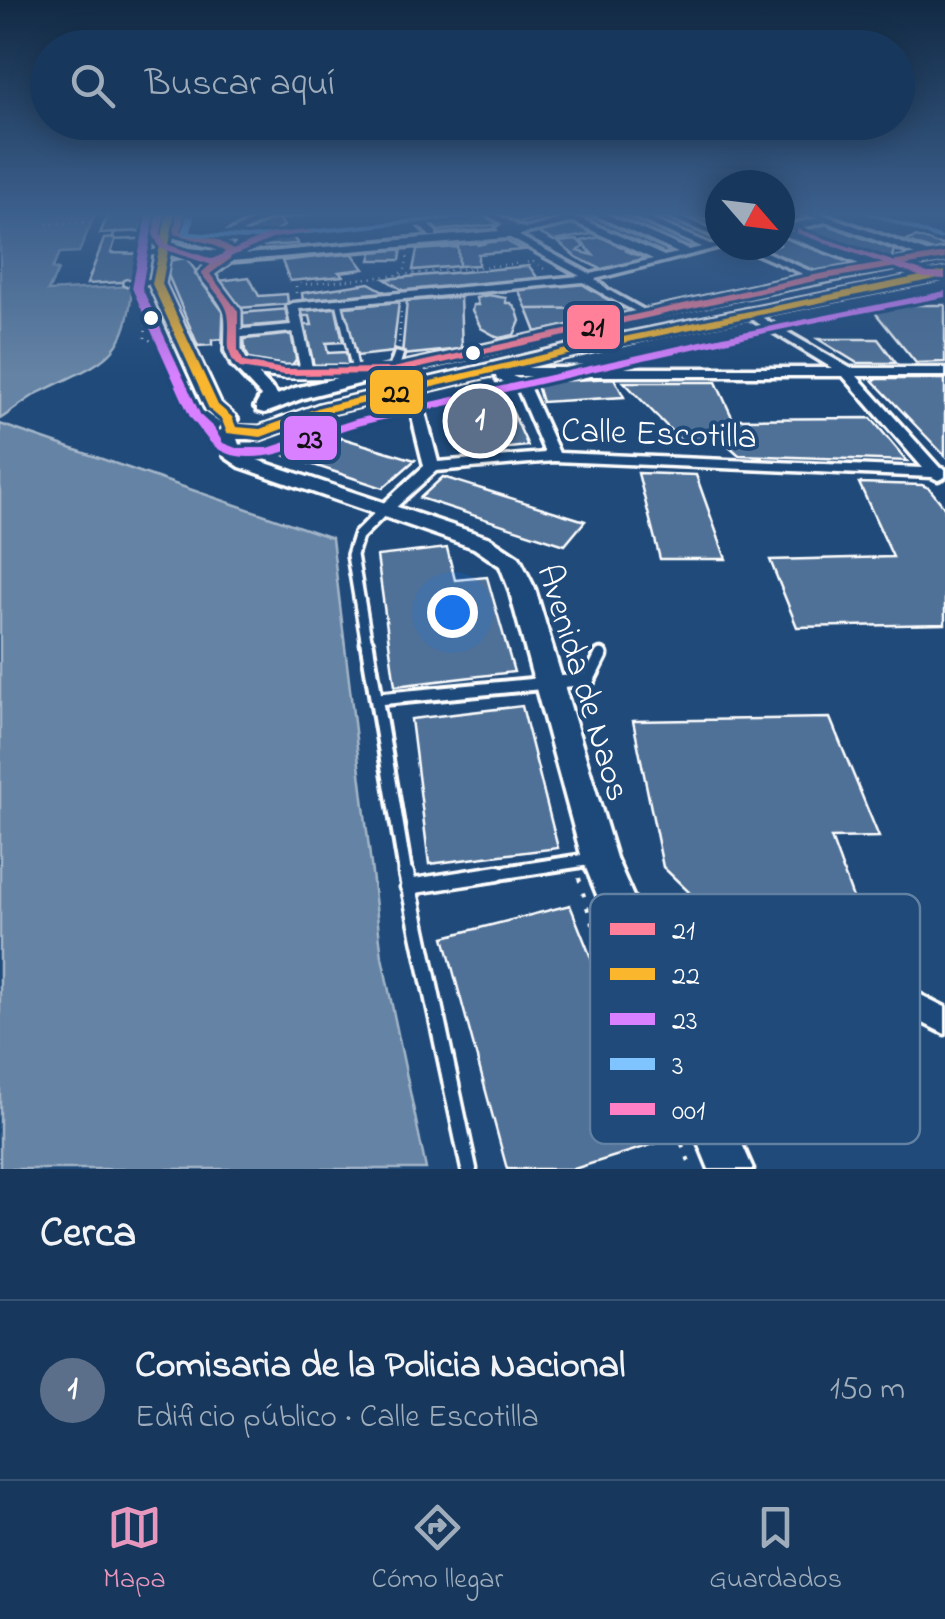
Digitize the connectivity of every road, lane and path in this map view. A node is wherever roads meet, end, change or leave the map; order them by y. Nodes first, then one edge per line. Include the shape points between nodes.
1 (157, 267) edge
2 (215, 267) edge
3 (405, 267) edge
4 (480, 267) edge
5 (539, 267) edge
6 (569, 267) edge
7 (586, 267) edge
8 (639, 267) edge
9 (794, 267) edge
10 (875, 267) edge
11 (887, 267) edge
12 (879, 268) junction
13 (945, 273) edge
14 (396, 274) junction
15 (604, 276) junction
16 (819, 277) junction
17 (588, 279) junction
18 (154, 281) junction
19 (564, 282) junction
20 (126, 284) dead end
21 (296, 284) dead end
22 (607, 293) joint
23 (403, 296) junction
24 (338, 302) junction
25 (747, 312) junction
26 (649, 315) junction
27 (297, 328) junction
28 (233, 334) junction
29 (174, 350) dead end
30 (395, 362) junction
31 (240, 365) junction
32 (354, 368) junction
33 (307, 372) junction
34 (482, 372) junction
35 (847, 372) junction
36 (945, 372) edge
37 (412, 389) junction
38 (264, 407) junction
39 (229, 424) junction
40 (271, 429) junction
41 (554, 457) junction
42 (432, 468) junction
43 (942, 476) edge
44 (286, 477) junction
45 (386, 508) junction
46 (600, 654) dead end
47 (549, 683) junction
48 (378, 699) junction
49 (587, 860) junction
50 (408, 887) junction
51 (604, 894) edge
52 (590, 916) edge
53 (920, 1008) edge
54 (945, 1021) edge
55 (683, 1144) edge
56 (714, 1144) edge
57 (469, 1169) edge
58 (692, 1169) edge
59 (730, 1169) edge

1 - 18 street
2 - 28 street via 205,274 233,311
3 - 14 path
4 - 14 path
5 - 19 path
6 - 17 street
7 - 15 street
8 - 15 street
9 - 16 street
10 - 12 street
11 - 12 main road
12 - 16 main road
13 - 25 main road
14 - 21 path
15 - 17 street
16 - 26 main road
17 - 19 street
17 - 22 street
18 - 20 lane
18 - 29 path via 146,338
18 - 39 street via 213,407
19 - 23 street
22 - 26 street
23 - 24 street
23 - 30 path
24 - 27 street via 293,306
24 - 32 lane
25 - 34 main road
25 - 35 street
26 - 30 main road
27 - 28 street
27 - 33 street
28 - 31 street
30 - 32 main road
30 - 38 main road
31 - 33 main road
31 - 38 street via 270,396
32 - 33 main road
34 - 35 street
34 - 37 main road
34 - 41 street via 521,382
35 - 36 street
35 - 43 street
37 - 40 main road via 312,412
37 - 42 street
38 - 39 main road via 244,409
38 - 40 main road via 282,414
39 - 40 main road via 244,435
39 - 44 main road, Avenida de Naos via 232,453
40 - 44 main road, Avenida de Naos via 251,454
41 - 42 street, Calle Escotilla
41 - 43 street, Calle Escotilla
42 - 45 street
44 - 45 main road, Avenida de Naos
45 - 47 main road, Avenida de Naos via 482,543 510,562
45 - 48 lane via 358,536 352,555
46 - 47 lane via 589,680
47 - 48 lane
47 - 49 main road, Avenida de Naos
48 - 50 lane
49 - 50 lane
49 - 51 main road, Avenida de Naos
49 - 52 path
50 - 57 lane
53 - 54 street
55 - 58 path
56 - 59 main road, Avenida de Naos

